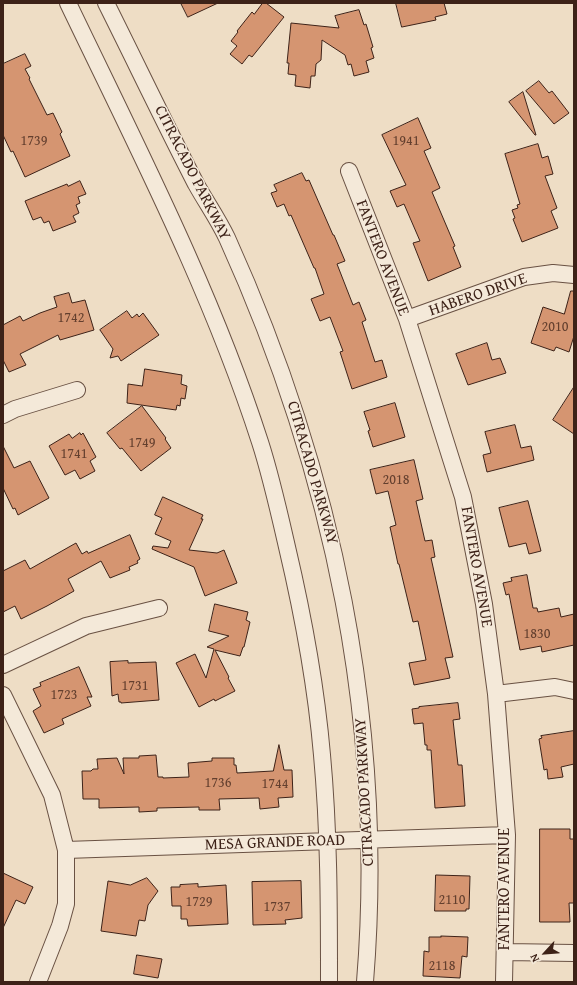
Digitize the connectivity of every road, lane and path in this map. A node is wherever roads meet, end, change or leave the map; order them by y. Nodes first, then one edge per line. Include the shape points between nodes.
1 (68, 3) edge
2 (106, 3) edge
3 (349, 171) dead end
4 (574, 275) edge
5 (406, 319) junction
6 (78, 390) dead end
7 (3, 415) edge
8 (159, 608) dead end
9 (3, 665) edge
10 (574, 691) edge
11 (496, 694) junction
12 (3, 695) edge
13 (507, 835) junction
14 (370, 840) junction
15 (327, 842) junction
16 (66, 850) junction
17 (505, 952) junction
18 (574, 953) edge
19 (38, 982) edge
20 (329, 982) edge
21 (365, 982) edge
22 (504, 982) edge

1 - 15 street via 215,317 260,443 277,503 306,634 322,755
2 - 14 street, CITRACADO PARKWAY via 196,185 225,234 268,334 307,450 327,522 356,670 365,745
3 - 5 street, FANTERO AVENUE
4 - 5 street, HABERO DRIVE via 524,277
5 - 11 street, FANTERO AVENUE via 463,497 484,604
6 - 7 street
8 - 9 street via 86,626
10 - 11 street via 555,688
11 - 13 street, FANTERO AVENUE
12 - 16 street via 52,795
13 - 14 street, MESA GRANDE ROAD
13 - 17 street, FANTERO AVENUE
14 - 15 street, MESA GRANDE ROAD
14 - 21 street, CITRACADO PARKWAY
15 - 16 street, MESA GRANDE ROAD
15 - 20 street
16 - 19 street via 66,904
17 - 18 street
17 - 22 street, FANTERO AVENUE

